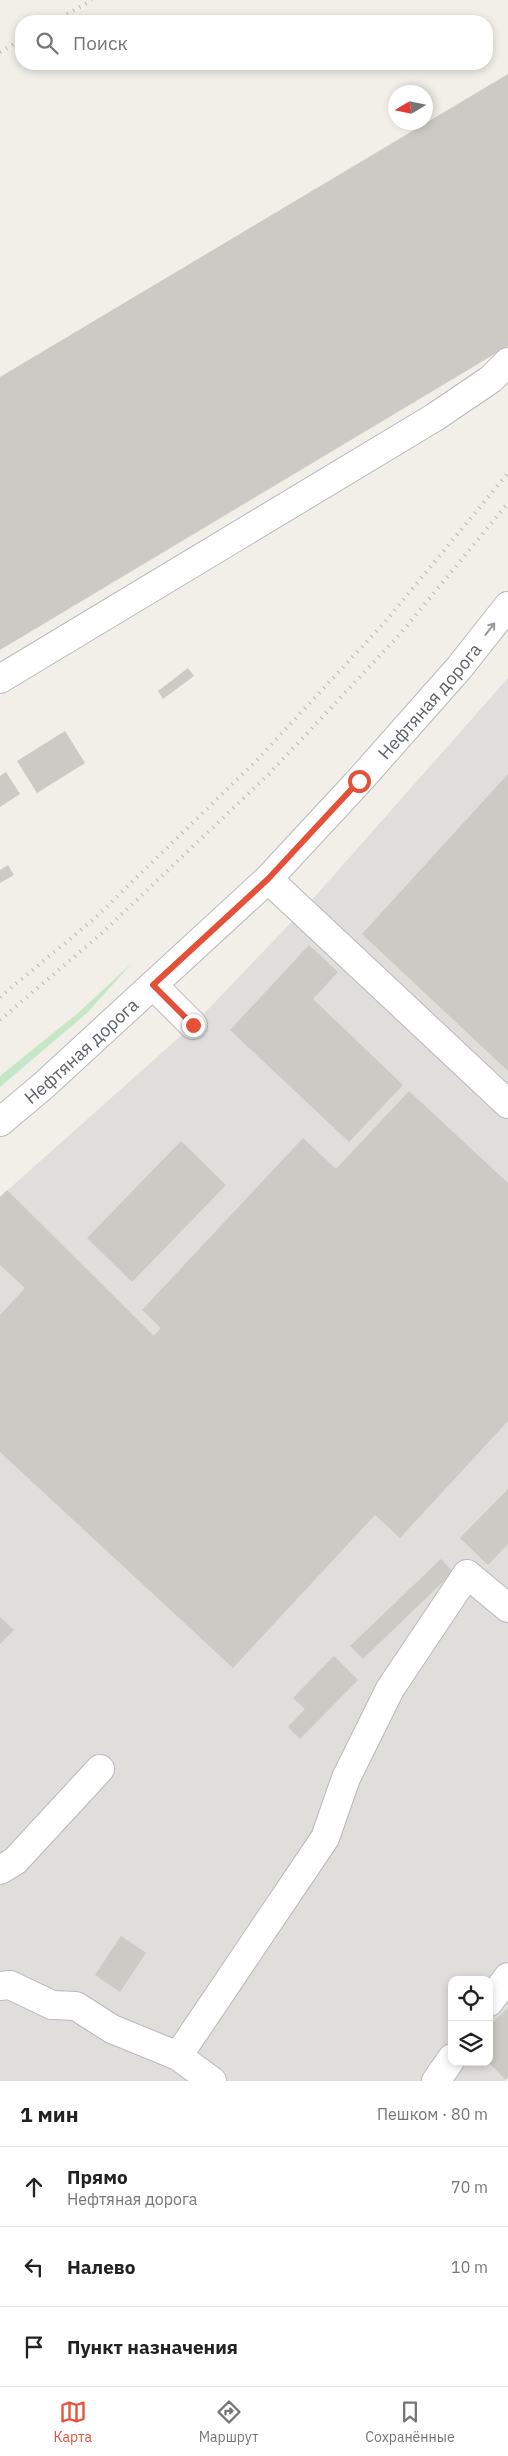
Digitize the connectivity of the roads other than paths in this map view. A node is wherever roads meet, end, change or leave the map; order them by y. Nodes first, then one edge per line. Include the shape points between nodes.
1 (508, 362) edge
2 (508, 606) edge
3 (0, 679) edge
4 (268, 879) junction
5 (153, 985) junction
6 (193, 1025) dead end
7 (508, 1104) edge
8 (0, 1122) edge
9 (508, 1608) edge
10 (100, 1769) dead end
11 (0, 1870) edge
12 (508, 1977) edge
13 (0, 1986) edge
14 (493, 1997) edge
15 (178, 2056) junction
16 (448, 2064) edge
17 (212, 2081) edge
18 (436, 2081) edge

1 - 3 street via 491,379 435,417
4 -> 2 street, Нефтяная дорога via 453,675
4 - 5 street, Нефтяная дорога
4 - 7 street
5 - 6 street
5 - 8 street, Нефтяная дорога
9 - 15 street via 467,1574 390,1689 346,1778 326,1838
10 - 11 street via 15,1861
12 - 14 street
13 - 15 street via 10,1984 52,2005 76,2006 112,2029
15 - 17 street
16 - 18 street

